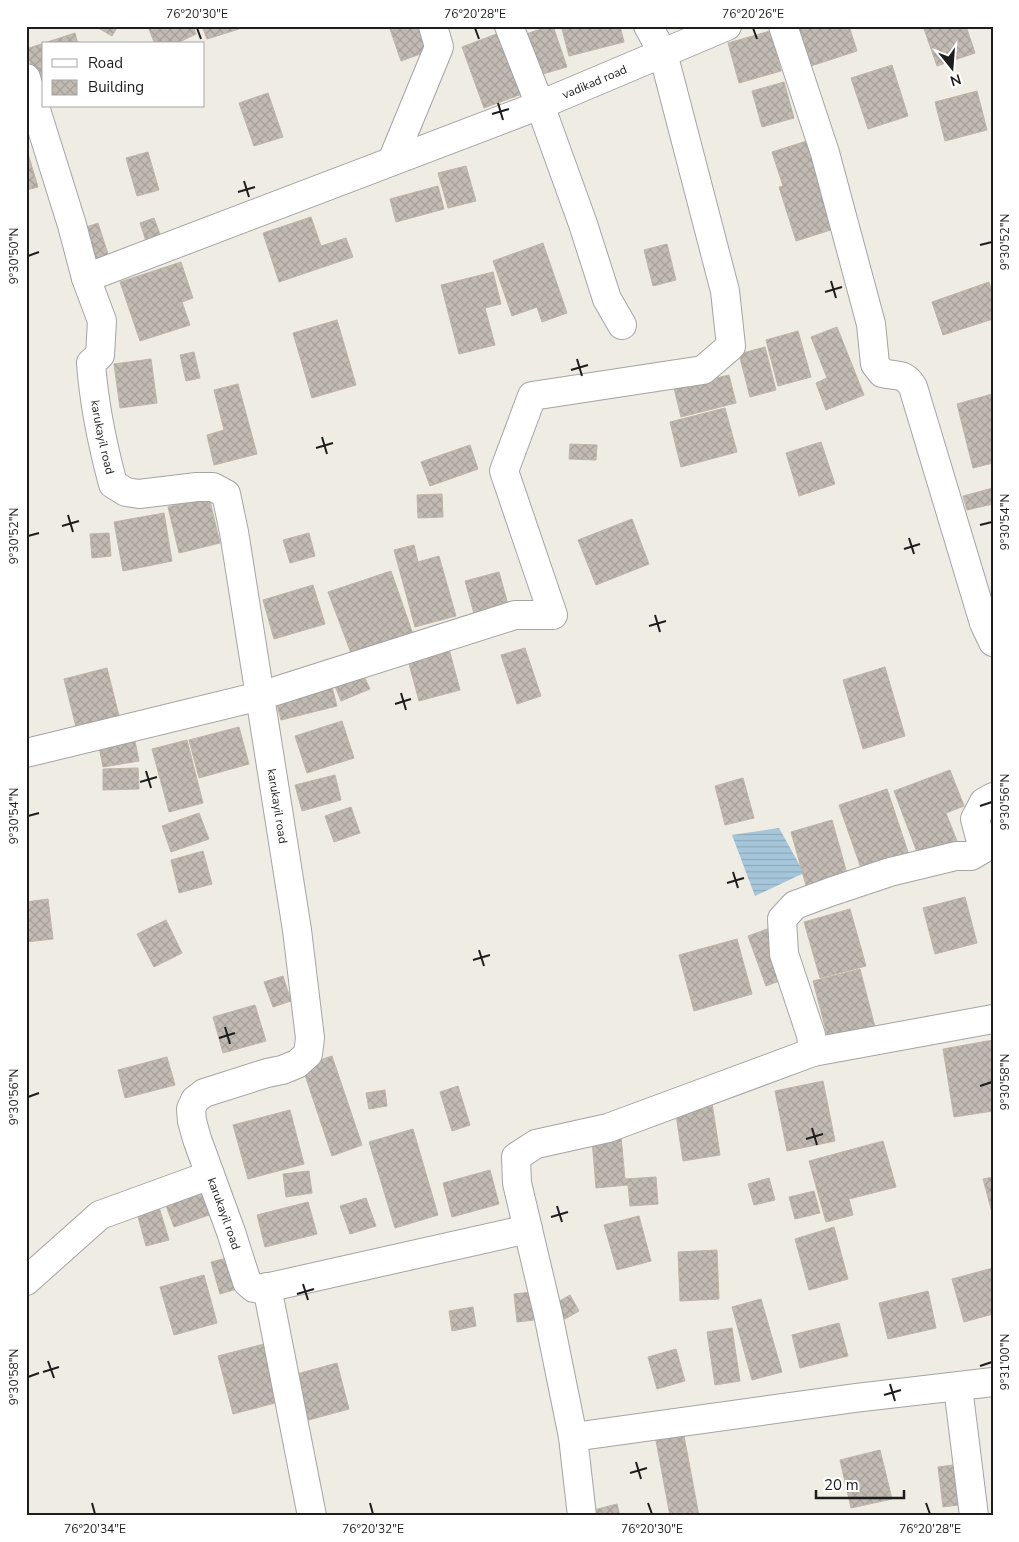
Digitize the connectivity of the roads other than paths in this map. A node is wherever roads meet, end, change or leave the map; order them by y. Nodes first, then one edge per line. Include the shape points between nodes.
1 (433, 26) edge
2 (508, 26) edge
3 (648, 26) edge
4 (727, 26) edge
5 (783, 26) edge
6 (663, 53) junction
7 (26, 78) edge
8 (540, 105) junction
9 (392, 161) junction
10 (86, 278) junction
11 (622, 325) dead end
12 (993, 642) edge
13 (260, 696) junction
14 (26, 754) edge
15 (993, 797) edge
16 (993, 1019) edge
17 (813, 1052) junction
18 (210, 1175) junction
19 (528, 1229) junction
20 (26, 1281) edge
21 (267, 1287) junction
22 (993, 1382) edge
23 (958, 1388) junction
24 (573, 1437) junction
25 (312, 1516) edge
26 (582, 1516) edge
27 (974, 1516) edge

1 - 9 street via 439,48
2 - 8 street
3 - 6 street
4 - 6 street, vadikad road
5 - 12 street via 826,153 871,324 875,364 882,373 907,378 913,387 984,623
6 - 8 street, vadikad road
6 - 13 street via 725,291 731,346 703,370 532,396 504,471 553,615 514,615
7 - 10 street, karukayil road
8 - 9 street, vadikad road
8 - 11 street via 584,224 607,299
9 - 10 street, vadikad road
10 - 13 street, karukayil road via 102,320 100,355 91,363 94,403 114,484 126,492 139,494 212,486 226,494
13 - 14 street
13 - 18 street, karukayil road via 310,1038 308,1054 297,1064 204,1093 195,1100 192,1121
15 - 17 street via 984,802 975,819 983,849 971,856 956,856 890,872 794,905 782,919 784,954 811,1035
16 - 17 street
17 - 19 street via 608,1128 536,1144 516,1157 516,1183
18 - 20 street via 100,1216
18 - 21 street, karukayil road via 247,1282 254,1288
19 - 21 street
19 - 24 street
21 - 25 street
22 - 23 street
23 - 24 street via 855,1398
23 - 27 street
24 - 26 street

